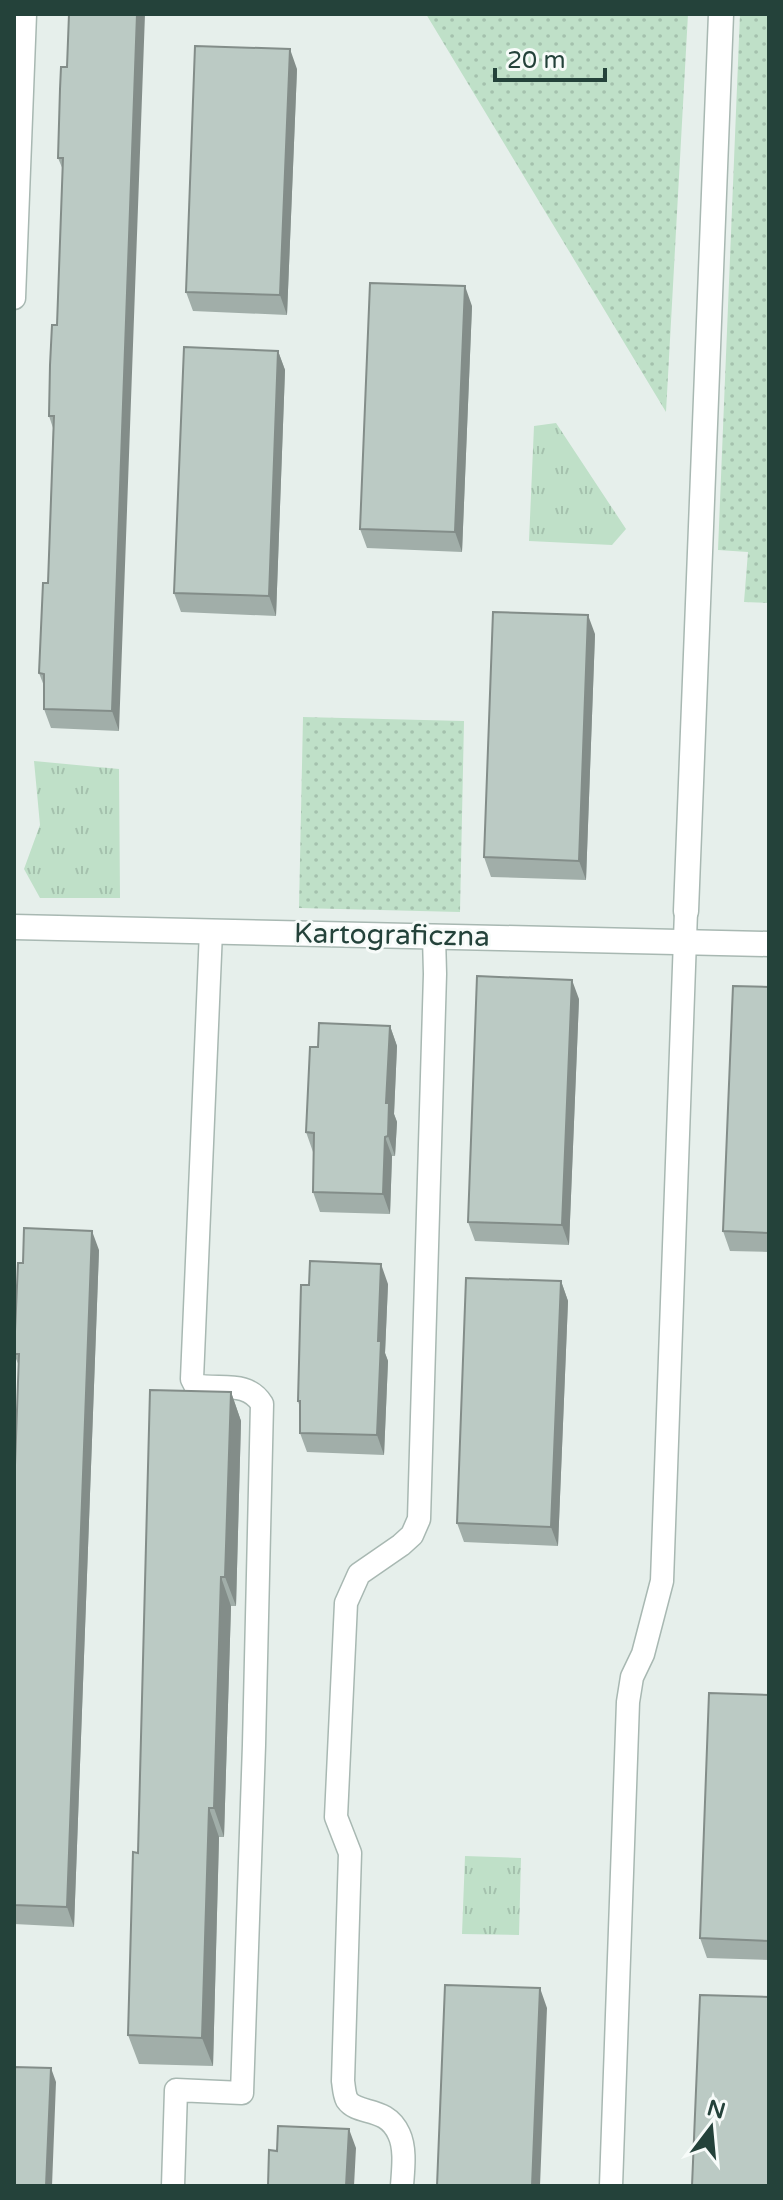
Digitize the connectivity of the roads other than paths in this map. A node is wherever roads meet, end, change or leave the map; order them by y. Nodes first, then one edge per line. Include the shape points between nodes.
1 (25, 14) edge
2 (721, 14) edge
3 (14, 298) edge
4 (686, 911) joint
5 (14, 927) edge
6 (211, 931) junction
7 (434, 936) junction
8 (685, 942) junction
9 (769, 944) edge
10 (173, 2186) edge
11 (402, 2186) edge
12 (611, 2186) edge

1 - 3 lane
2 - 4 street
4 - 8 lane
5 - 6 street, Kartograficzna
6 - 7 street, Kartograficzna
6 - 10 lane via 192,1379 195,1385 252,1391 262,1404 254,1745 242,2093 176,2090
7 - 8 street, Kartograficzna
7 - 11 lane via 419,1519 412,1535 359,1574 346,1603 336,1817 350,1853 345,2097 350,2104 384,2115 400,2135
8 - 9 street, Kartograficzna
8 - 12 lane via 662,1581 628,1702

